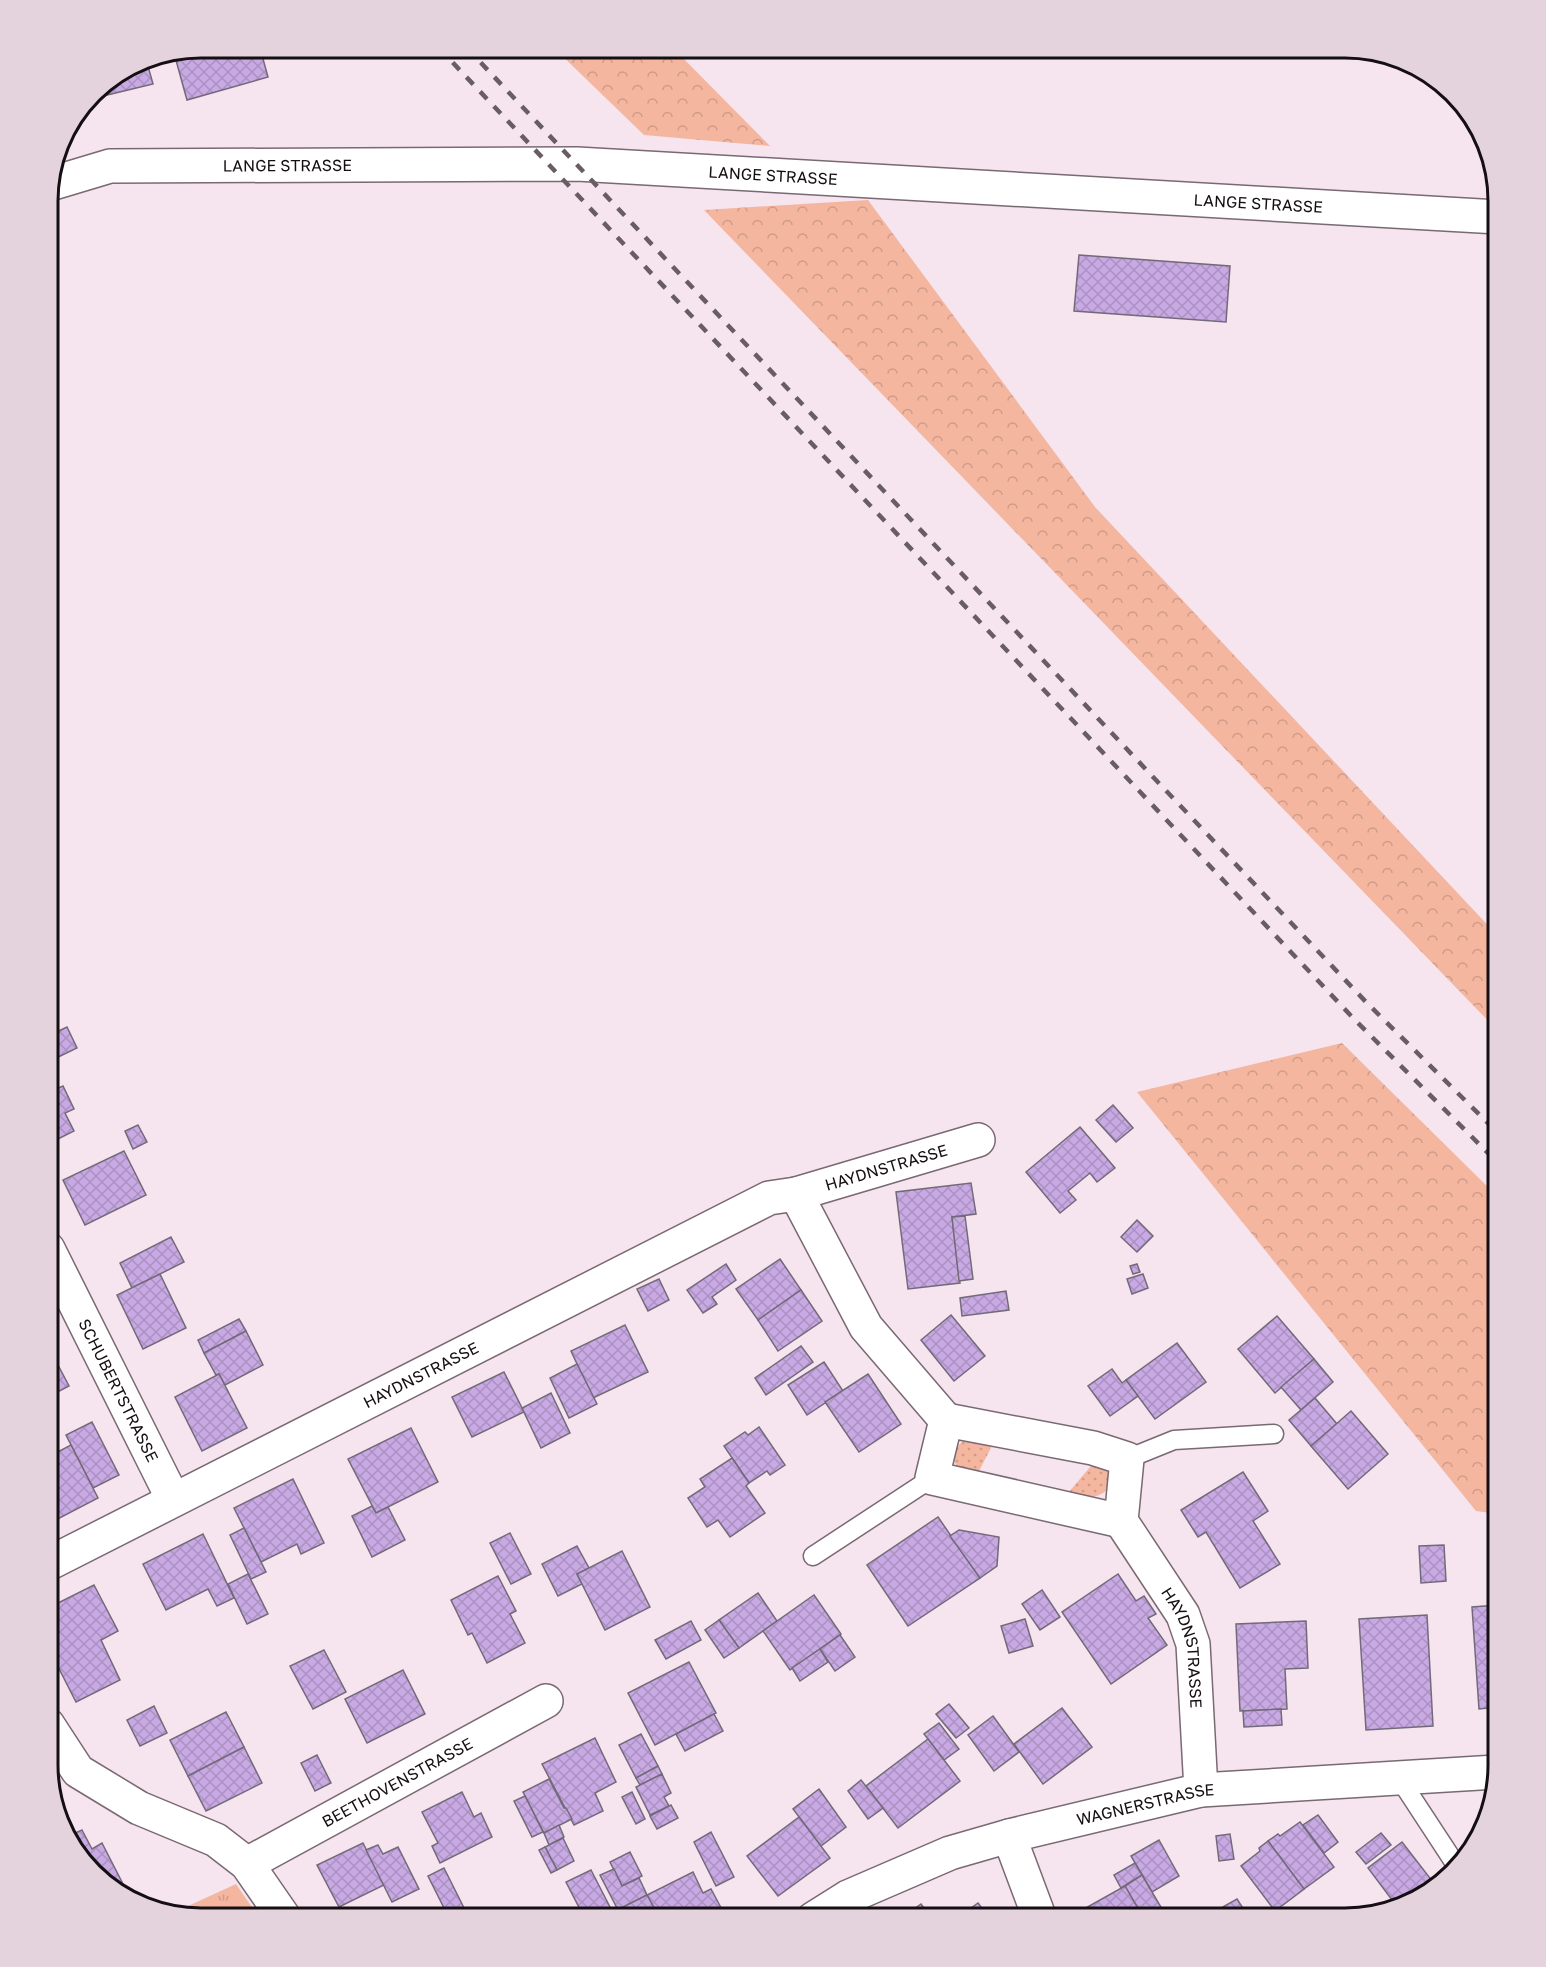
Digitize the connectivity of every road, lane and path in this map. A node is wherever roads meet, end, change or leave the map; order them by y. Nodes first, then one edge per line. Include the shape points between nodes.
1 (60, 181) edge
2 (1488, 216) edge
3 (978, 1140) dead end
4 (796, 1194) junction
5 (58, 1270) edge
6 (946, 1420) junction
7 (1274, 1434) dead end
8 (1127, 1459) junction
9 (932, 1478) junction
10 (173, 1499) junction
11 (1121, 1521) junction
12 (813, 1556) dead end
13 (58, 1559) edge
14 (546, 1701) dead end
15 (58, 1740) edge
16 (1487, 1773) edge
17 (1399, 1778) junction
18 (1202, 1790) junction
19 (1009, 1836) junction
20 (1452, 1860) edge
21 (247, 1864) junction
22 (277, 1908) edge
23 (830, 1908) edge
24 (1036, 1908) edge

1 - 2 street, LANGE STRASSE via 110,166 577,164
3 - 4 street, HAYDNSTRASSE
4 - 6 street via 866,1327
4 - 10 street, HAYDNSTRASSE via 769,1198
5 - 10 street, SCHUBERTSTRASSE
6 - 8 street via 1093,1448
6 - 9 street
7 - 8 lane via 1174,1440
8 - 11 street
9 - 11 street
9 - 12 lane
10 - 13 street, HAYDNSTRASSE
11 - 18 street, HAYDNSTRASSE via 1184,1614 1193,1644
14 - 21 street, BEETHOVENSTRASSE
15 - 21 street via 78,1771 139,1808 216,1840
16 - 17 street, WAGNERSTRASSE
17 - 18 street, WAGNERSTRASSE
17 - 20 lane
18 - 19 street, WAGNERSTRASSE
19 - 23 street, WAGNERSTRASSE via 950,1853
19 - 24 street
21 - 22 street

